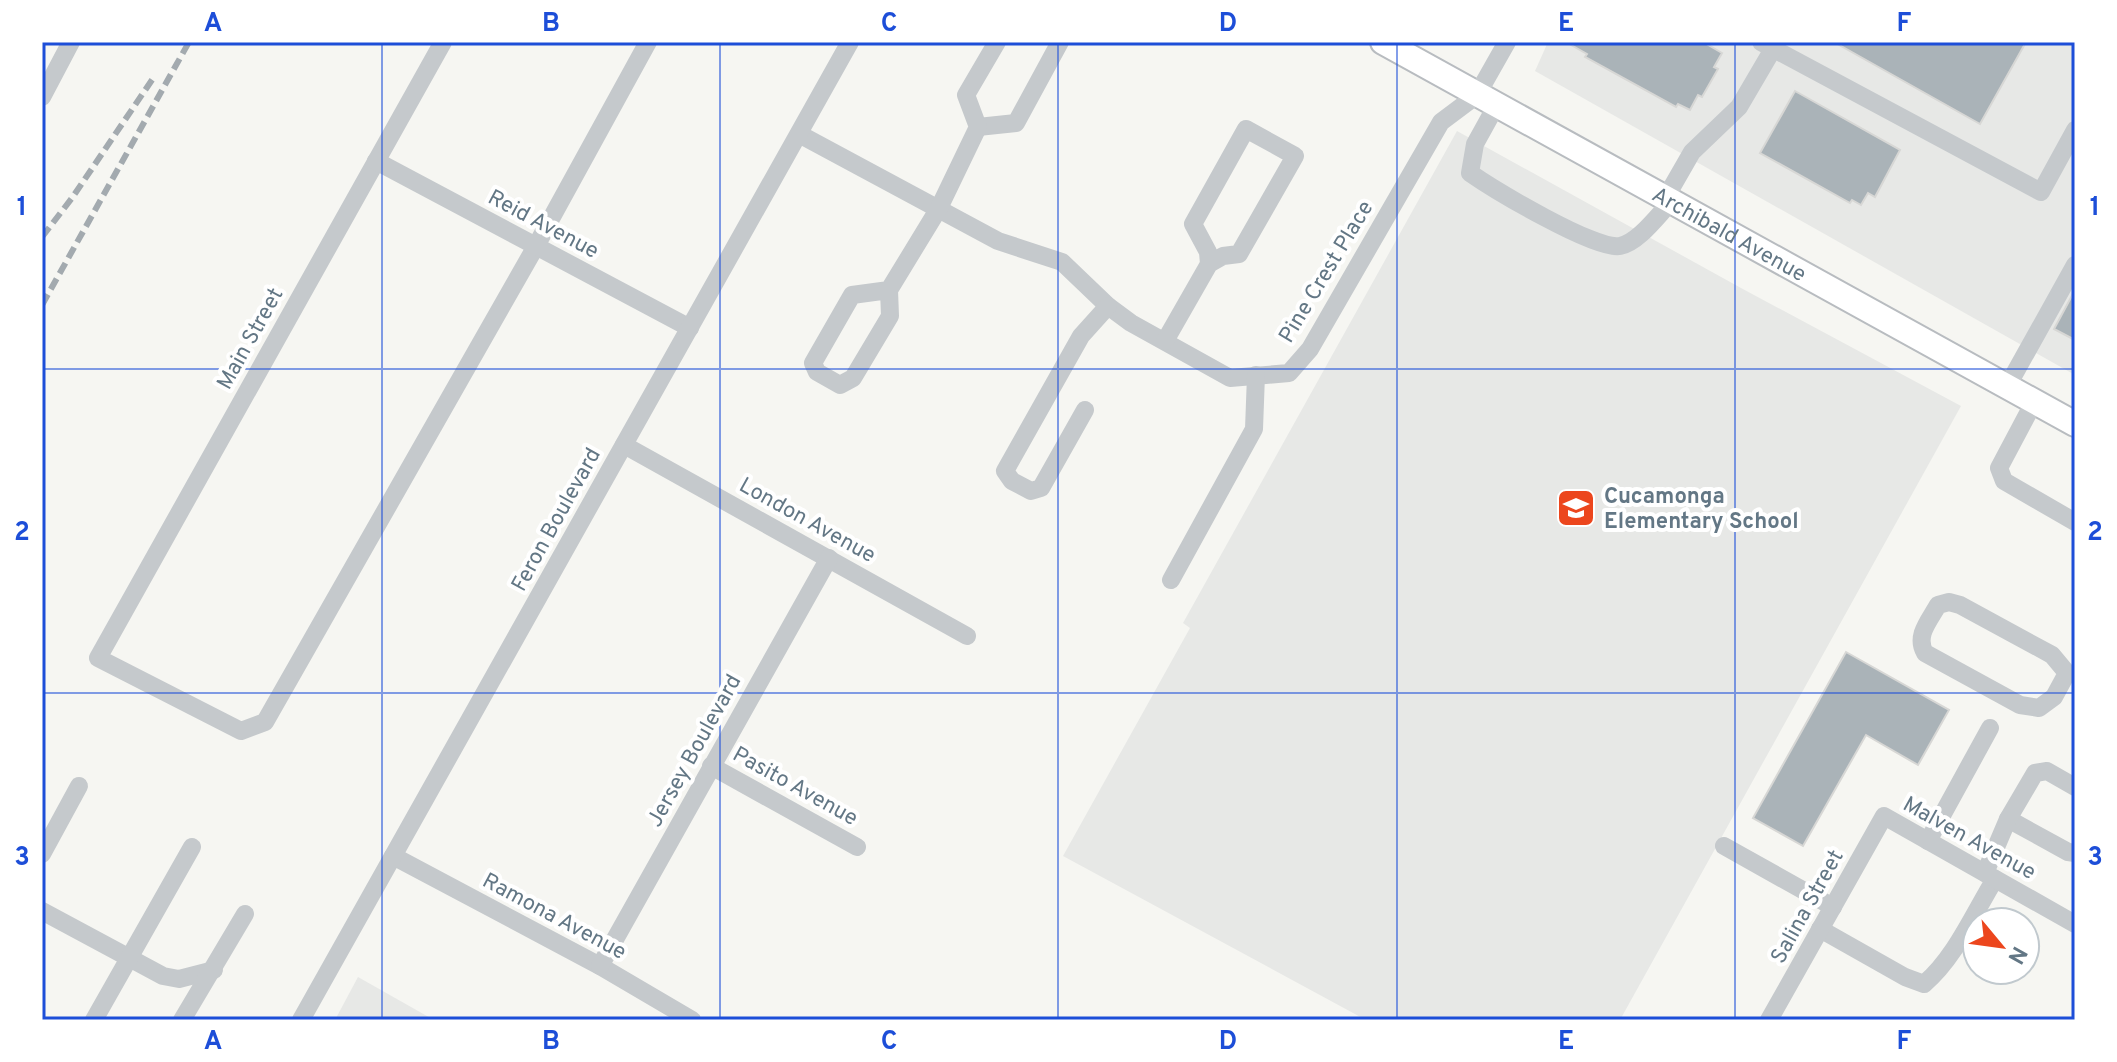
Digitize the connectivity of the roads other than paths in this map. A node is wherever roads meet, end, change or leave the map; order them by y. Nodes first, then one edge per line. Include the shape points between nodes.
1 (71, 42) edge
2 (443, 42) edge
3 (648, 42) edge
4 (850, 42) edge
5 (997, 42) edge
6 (1060, 42) edge
7 (1383, 42) edge
8 (1507, 42) edge
9 (1767, 45) edge
10 (42, 97) edge
11 (1487, 100) junction
12 (978, 127) junction
13 (2075, 130) edge
14 (799, 134) junction
15 (376, 161) junction
16 (1668, 200) junction
17 (939, 208) junction
18 (536, 246) junction
19 (1209, 264) junction
20 (2075, 265) edge
21 (889, 290) junction
22 (1108, 306) junction
23 (690, 328) junction
24 (1165, 341) junction
25 (1256, 375) junction
26 (2007, 387) junction
27 (2034, 402) junction
28 (1085, 410) dead end
29 (2075, 424) edge
30 (624, 445) junction
31 (2075, 522) edge
32 (829, 558) junction
33 (1171, 580) dead end
34 (967, 636) dead end
35 (2072, 669) edge
36 (1990, 728) dead end
37 (711, 766) junction
38 (79, 786) dead end
39 (2075, 787) edge
40 (1884, 816) joint
41 (2008, 819) junction
42 (1928, 841) junction
43 (1724, 846) dead end
44 (192, 847) dead end
45 (857, 847) dead end
46 (2075, 853) edge
47 (42, 854) edge
48 (393, 856) junction
49 (1990, 876) junction
50 (1833, 907) junction
51 (42, 911) edge
52 (245, 914) dead end
53 (2075, 924) edge
54 (1820, 929) junction
55 (128, 960) junction
56 (600, 966) junction
57 (214, 970) junction
58 (303, 1019) edge
59 (94, 1020) edge
60 (182, 1020) edge
61 (692, 1020) edge
62 (1769, 1020) edge

1 - 10 street
2 - 15 street, Main Street
3 - 18 street
4 - 14 street, Feron Boulevard
5 - 12 street via 966,95
6 - 12 street via 1016,123
7 - 11 main road, Archibald Avenue
8 - 11 street
9 - 13 street via 2041,192
9 - 16 street via 1739,107 1692,152
11 - 16 main road, Archibald Avenue
11 - 16 street via 1470,173 1511,199 1613,246 1637,237
11 - 25 street, Pine Crest Place via 1441,122 1310,349 1289,373
12 - 17 street
14 - 17 street, Pine Crest Place
14 - 23 street, Feron Boulevard
15 - 18 street, Reid Avenue
15 - 18 street, Main Street via 98,658 241,731 265,722
16 - 26 main road, Archibald Avenue
17 - 21 street
17 - 22 street, Pine Crest Place via 998,241 1062,262
18 - 23 street, Reid Avenue
19 - 19 street via 1239,254 1295,156 1246,129 1193,224
19 - 24 street
20 - 26 street
21 - 21 street via 890,316 853,378 840,385 817,372 813,363 852,295
22 - 24 street, Pine Crest Place
22 - 28 street via 1081,336 1005,471 1012,481 1031,491 1041,488
23 - 30 street, Feron Boulevard
24 - 25 street, Pine Crest Place via 1230,378
25 - 33 street via 1254,429
26 - 27 main road, Archibald Avenue
27 - 29 main road, Archibald Avenue
27 - 31 street via 1999,468 2004,481
30 - 32 street, London Avenue
30 - 48 street, Feron Boulevard
32 - 34 street, London Avenue
32 - 37 street, Jersey Boulevard
35 - 35 street via 1949,602 1938,605 1921,635 1925,653 2020,705 2039,708 2054,697
36 - 42 street
37 - 45 street, Pasito Avenue
37 - 56 street, Jersey Boulevard
38 - 47 street
39 - 41 street via 2041,770
40 - 42 street, Malven Avenue
40 - 50 street, Salina Street
41 - 46 street
41 - 49 street
42 - 49 street, Malven Avenue
43 - 50 street
44 - 55 street
48 - 56 street, Ramona Avenue
48 - 58 street, Feron Boulevard
49 - 53 street, Malven Avenue
49 - 54 street via 1950,953 1924,984
50 - 54 street, Salina Street
51 - 55 street
52 - 57 street
54 - 62 street, Salina Street
55 - 57 street via 179,979
55 - 59 street
56 - 61 street, Ramona Avenue
57 - 60 street

